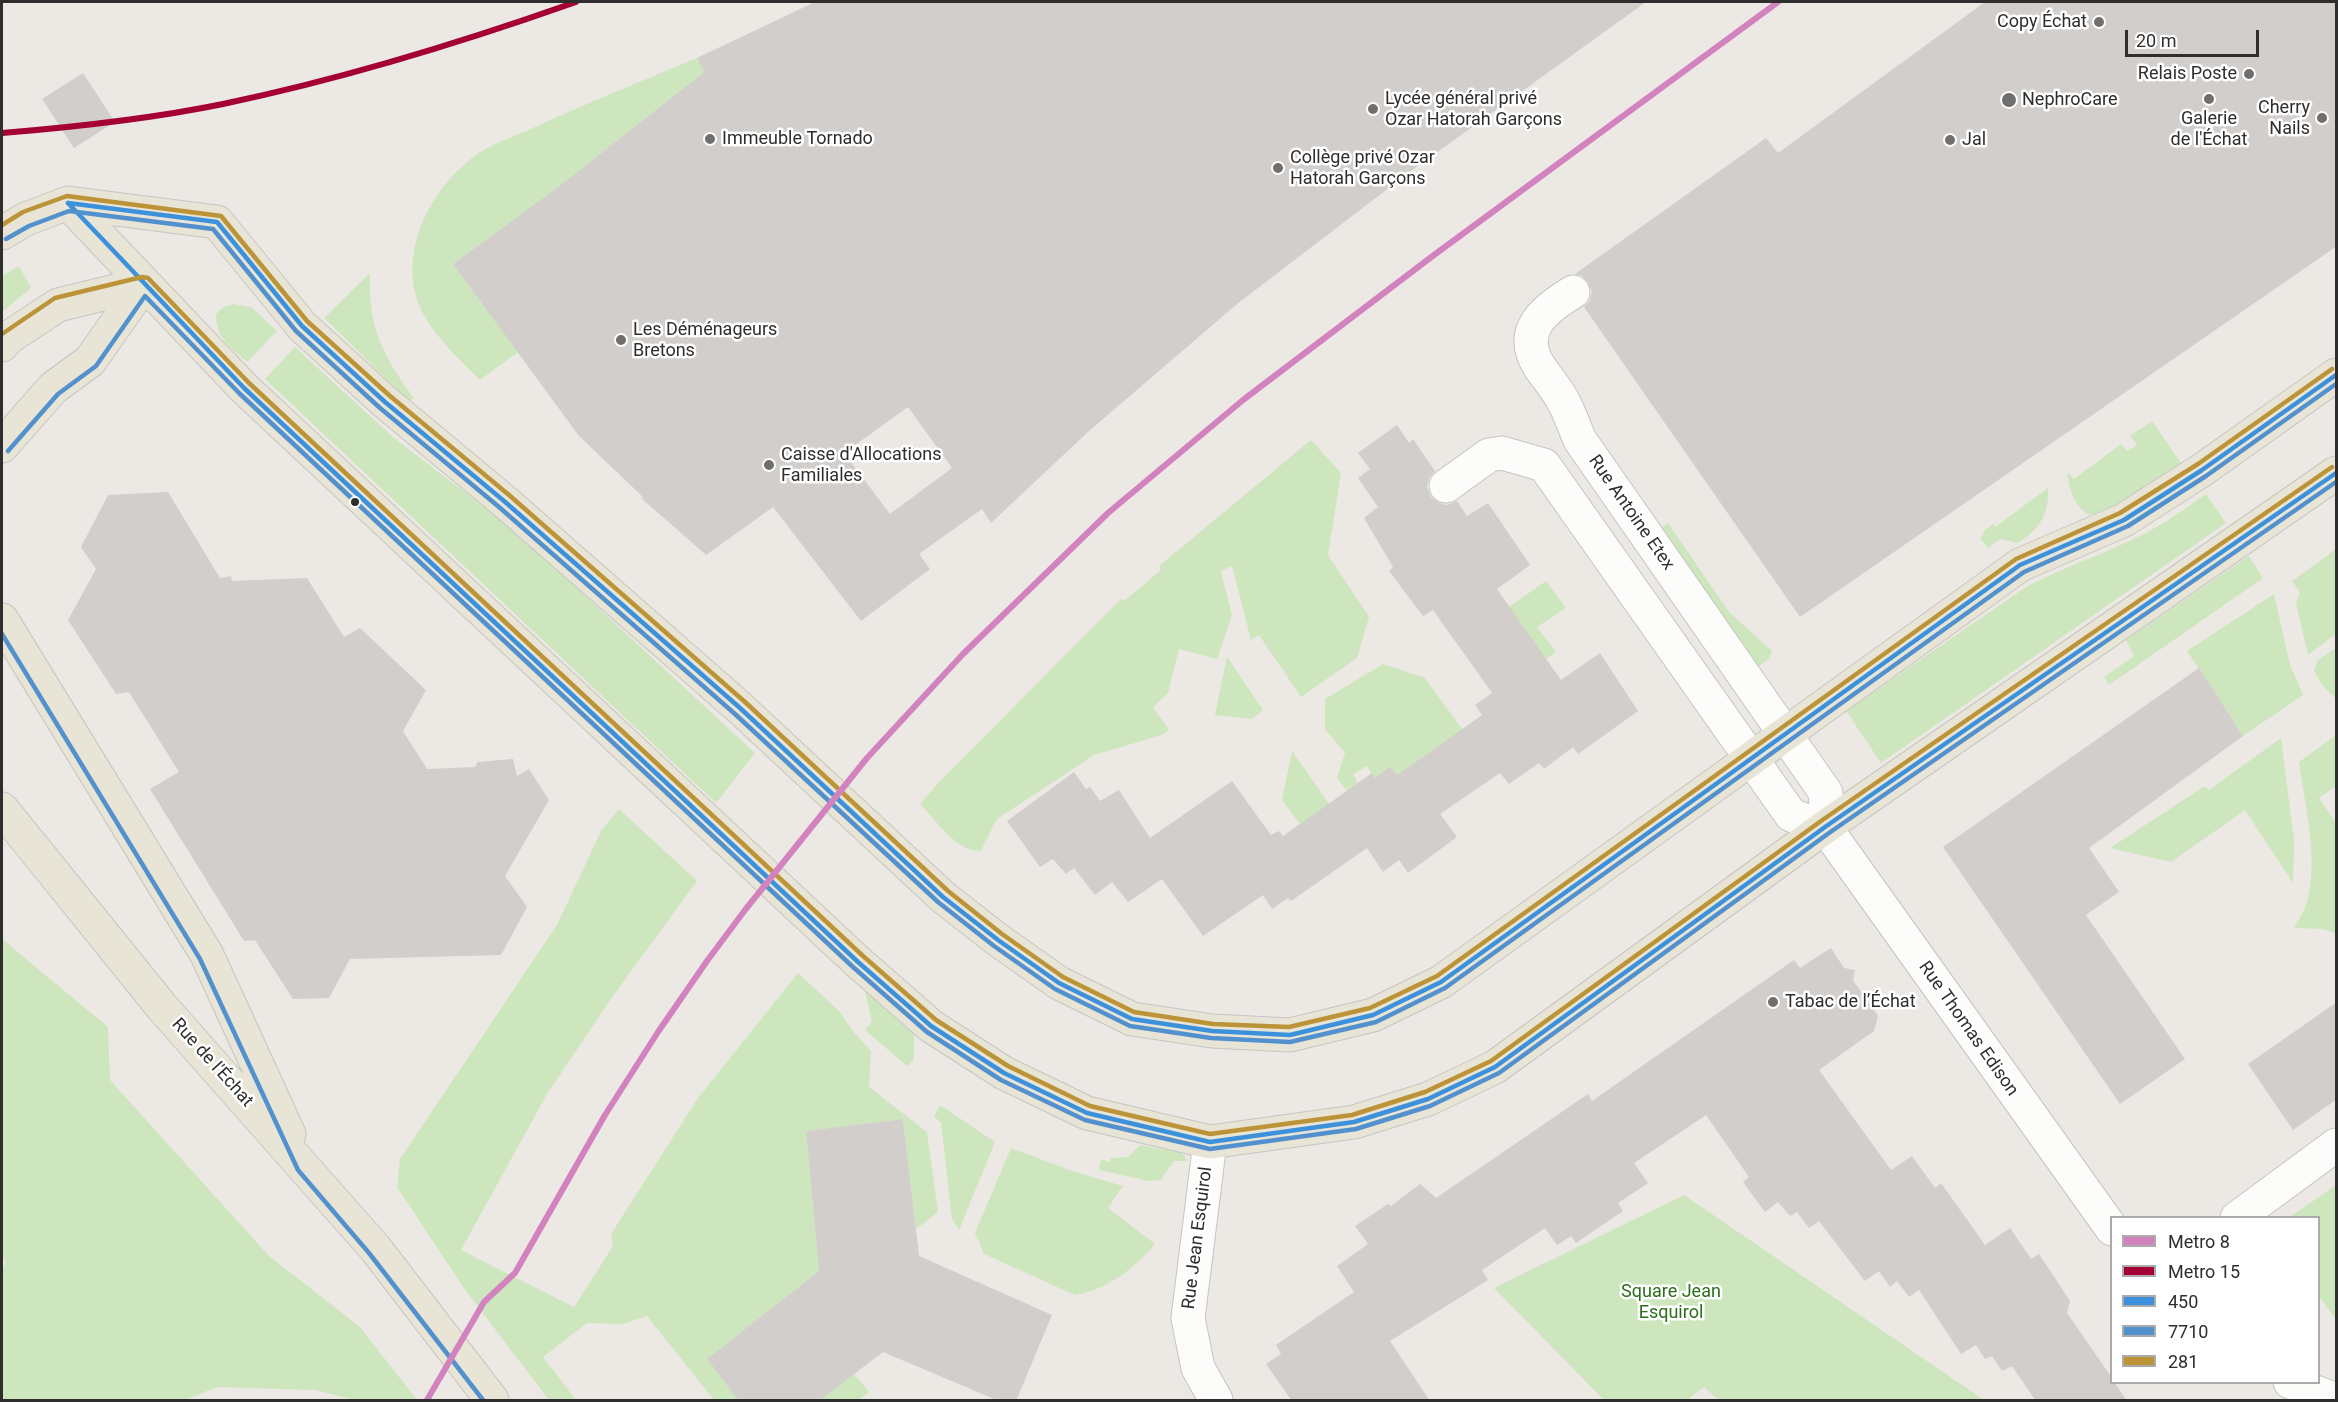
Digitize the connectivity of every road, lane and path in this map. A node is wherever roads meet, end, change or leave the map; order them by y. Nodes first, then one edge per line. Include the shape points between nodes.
1 (68, 203) junction
2 (2, 234) edge
3 (144, 284) junction
4 (1573, 292) dead end
5 (2, 345) edge
6 (2337, 375) edge
7 (1580, 440) junction
8 (2, 446) edge
9 (1544, 465) junction
10 (2337, 473) edge
11 (1446, 486) dead end
12 (2, 620) edge
13 (1785, 733) junction
14 (1751, 760) junction
15 (2, 809) edge
16 (1825, 827) junction
17 (1210, 1142) junction
18 (2337, 1145) edge
19 (304, 1166) junction
20 (2240, 1216) edge
21 (2110, 1226) edge
22 (2293, 1384) edge
23 (2337, 1400) edge
24 (492, 1401) edge
25 (1216, 1401) edge

1 - 2 main road via 26,219
1 - 3 main road
1 - 14 main road via 217,222 315,339 740,708 926,883 1059,983 1132,1019 1212,1031 1290,1035 1373,1016 1442,982
3 - 5 main road via 58,305
3 - 8 main road via 90,361 52,388
3 - 17 main road via 244,388 931,1026 1004,1073 1087,1113
4 - 7 street, Rue Antoine Etex via 1549,307 1537,321 1532,341 1538,364 1563,401
6 - 13 main road via 2124,520 2020,565
7 - 9 street
7 - 13 street, Rue Antoine Etex
9 - 11 street via 1502,453 1489,455
9 - 14 street
10 - 16 main road
12 - 19 main road via 207,954
13 - 14 main road
13 - 16 street, Rue Antoine Etex via 1826,793
14 - 16 street via 1791,815
15 - 19 main road, Rue de l'Échat via 162,1007
16 - 17 main road via 1496,1067 1428,1099 1354,1122
16 - 21 street, Rue Thomas Edison
17 - 25 street, Rue Jean Esquirol via 1188,1318 1198,1368
18 - 20 street
19 - 24 main road, Rue de l'Échat via 375,1248
22 - 23 street

